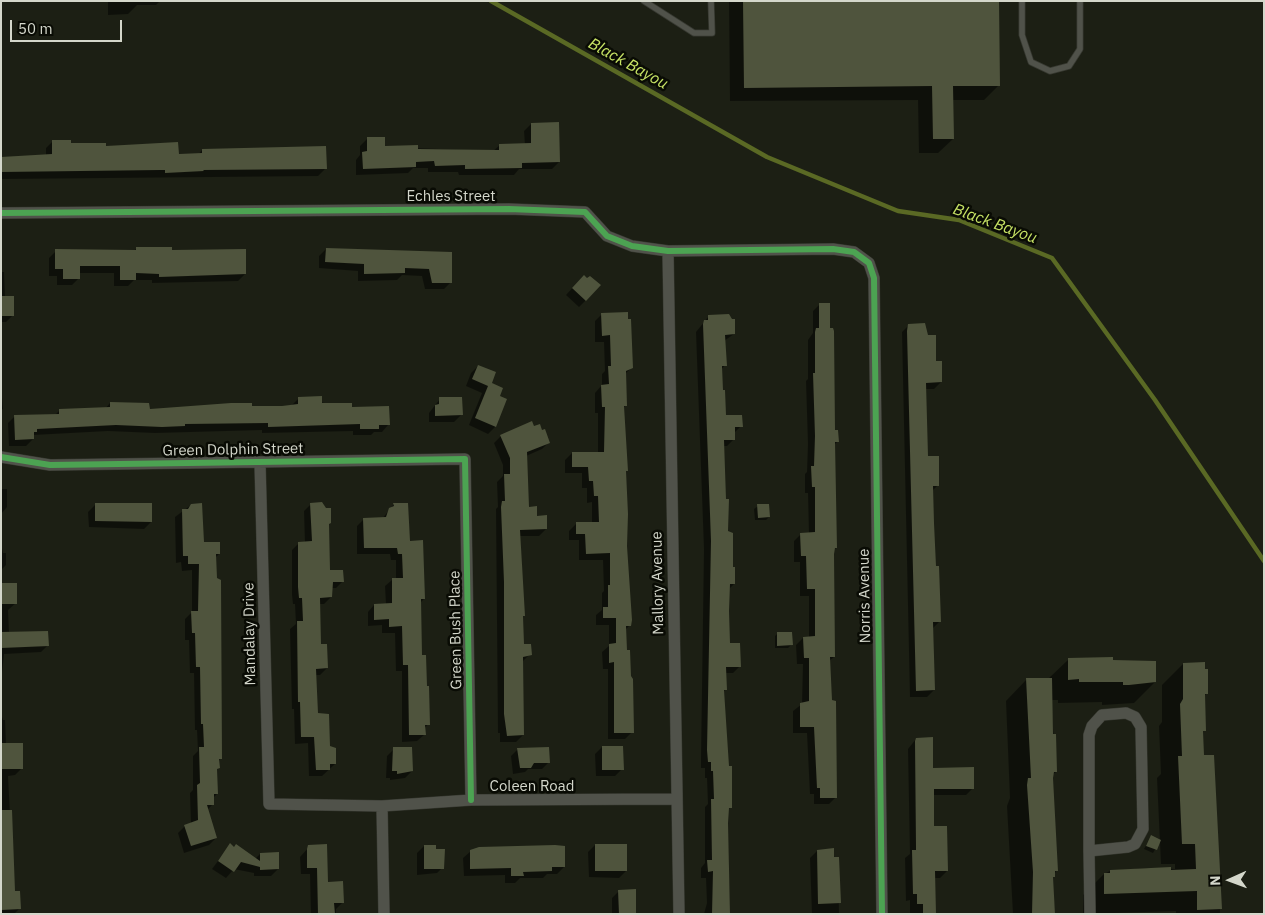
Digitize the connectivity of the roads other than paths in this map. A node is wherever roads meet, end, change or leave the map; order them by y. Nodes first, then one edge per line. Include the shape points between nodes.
1 (644, 1) edge
2 (712, 1) edge
3 (1022, 1) edge
4 (1080, 1) edge
5 (1, 213) edge
6 (668, 251) junction
7 (874, 278) joint
8 (1, 458) edge
9 (465, 459) joint
10 (260, 463) junction
11 (676, 799) junction
12 (471, 800) junction
13 (269, 804) joint
14 (382, 806) junction
15 (1089, 851) junction
16 (384, 914) edge
17 (679, 914) edge
18 (882, 914) edge
19 (1090, 914) edge

1 - 2 lane via 694,33 712,33
3 - 4 lane via 1022,35 1031,62 1050,71 1069,66 1080,49
5 - 6 street, Echles Street via 508,209 585,212 607,236 632,246
6 - 7 street, Echles Street via 833,249 854,252 869,263
6 - 11 street, Mallory Avenue
7 - 18 street, Norris Avenue
8 - 10 street, Green Dolphin Street via 50,465
9 - 10 street, Green Dolphin Street
9 - 12 street, Green Bush Place
10 - 13 street, Mandalay Drive
11 - 12 street, Coleen Road
11 - 17 street, Mallory Avenue
12 - 14 street, Coleen Road
13 - 14 street, Coleen Road
14 - 16 street
15 - 15 street via 1128,847 1135,844 1143,829 1141,727 1126,713 1102,715 1089,735
15 - 19 street

